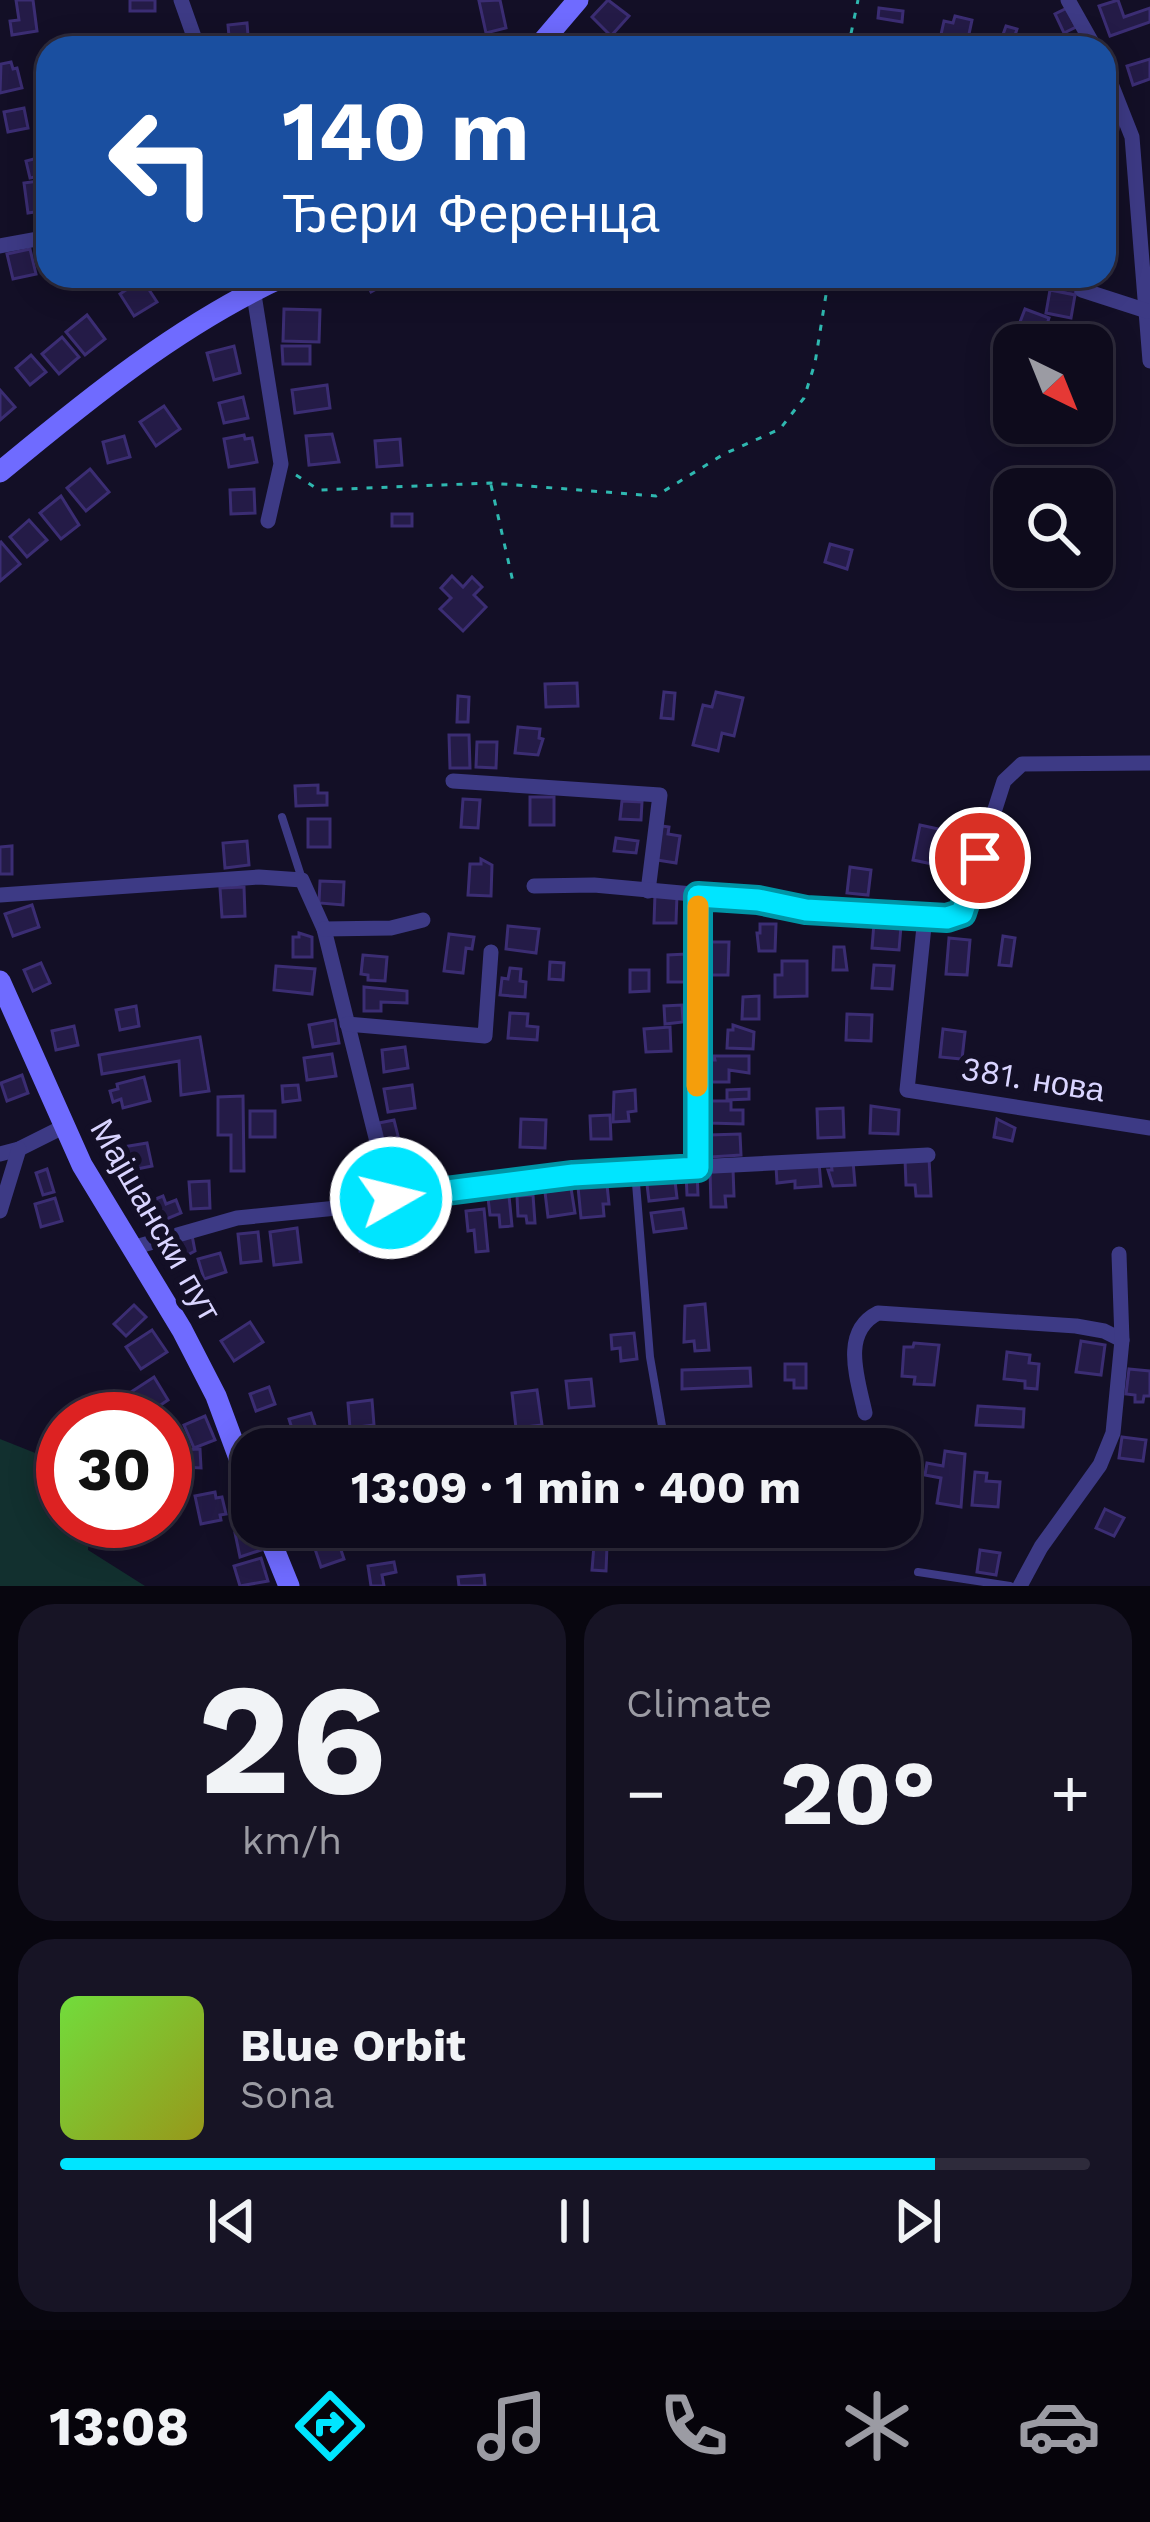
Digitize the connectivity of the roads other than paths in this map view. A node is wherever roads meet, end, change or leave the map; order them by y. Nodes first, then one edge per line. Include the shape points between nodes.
1 (181, 0) edge
2 (578, 0) edge
3 (1068, 0) edge
4 (194, 36) edge
5 (547, 36) edge
6 (1088, 36) edge
7 (1116, 96) edge
8 (36, 239) edge
9 (0, 245) edge
10 (245, 288) edge
11 (253, 288) edge
12 (1082, 290) dead end
13 (1147, 311) junction
14 (1150, 362) edge
15 (0, 472) edge
16 (268, 521) dead end
17 (1150, 763) edge
18 (453, 781) dead end
19 (282, 818) dead end
20 (302, 880) junction
21 (534, 886) dead end
22 (648, 891) junction
23 (0, 896) edge
24 (698, 896) junction
25 (925, 916) junction
26 (423, 920) dead end
27 (324, 929) junction
28 (491, 952) dead end
29 (0, 981) edge
30 (347, 1024) junction
31 (63, 1126) junction
32 (1150, 1128) edge
33 (20, 1149) junction
34 (0, 1154) edge
35 (928, 1155) dead end
36 (698, 1168) junction
37 (635, 1171) junction
38 (391, 1198) junction
39 (0, 1211) edge
40 (132, 1248) junction
41 (1119, 1254) dead end
42 (1122, 1340) junction
43 (865, 1413) dead end
44 (662, 1428) edge
45 (231, 1436) edge
46 (274, 1548) edge
47 (918, 1572) dead end
48 (289, 1586) edge
49 (1010, 1586) edge
50 (1020, 1586) edge

1 - 4 street
2 - 5 street
3 - 6 street
7 - 13 street via 1132,137
8 - 9 street
10 - 15 street
11 - 16 street via 281,464
12 - 13 street
13 - 14 street
17 - 25 street via 1022,764 1004,781 962,913
18 - 22 street via 660,795
19 - 20 lane
20 - 23 street
20 - 27 street
21 - 22 street
22 - 24 street
24 - 25 street
24 - 36 street
25 - 32 street, 381. нова via 907,1090
26 - 27 street
27 - 30 street
28 - 30 street via 485,1036
29 - 31 street, Мајшански пут
30 - 38 street
31 - 33 street
31 - 40 street, Мајшански пут
33 - 34 street
33 - 39 street
35 - 36 street
36 - 37 street
37 - 38 street
37 - 44 lane
38 - 40 street via 236,1218
40 - 45 street, Мајшански пут via 182,1330
41 - 42 street
42 - 43 street via 1076,1326 878,1313 855,1341
42 - 50 street via 1107,1451
46 - 48 street
47 - 49 lane

